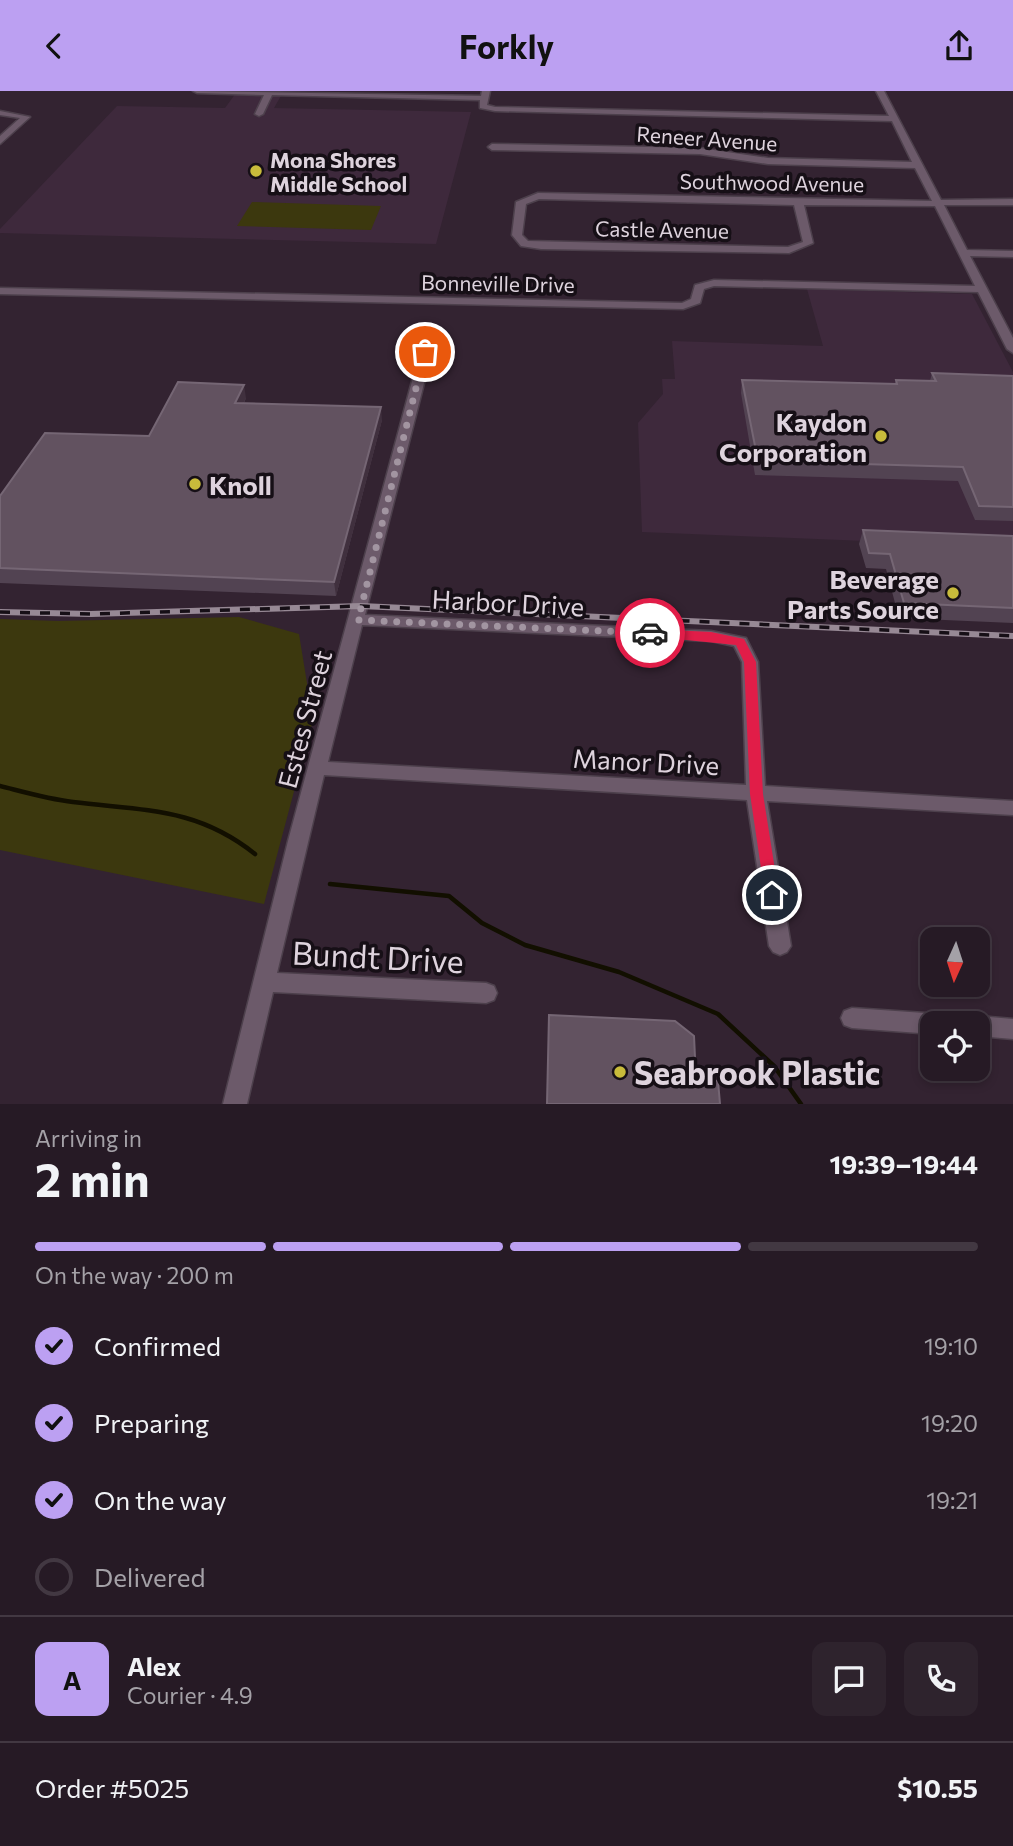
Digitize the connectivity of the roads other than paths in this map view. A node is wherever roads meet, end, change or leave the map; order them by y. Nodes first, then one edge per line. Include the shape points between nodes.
1 (197, 91) edge
2 (880, 91) edge
3 (269, 93) junction
4 (485, 98) edge
5 (0, 113) edge
6 (259, 114) dead end
7 (895, 120) junction
8 (0, 141) edge
9 (492, 146) dead end
10 (919, 165) junction
11 (798, 202) junction
12 (1013, 202) edge
13 (939, 203) junction
14 (522, 242) joint
15 (965, 253) junction
16 (1013, 254) edge
17 (982, 289) junction
18 (0, 291) edge
19 (427, 348) dead end
20 (1013, 349) edge
21 (358, 620) junction
22 (318, 768) junction
23 (757, 794) junction
24 (1013, 808) edge
25 (780, 946) dead end
26 (267, 982) junction
27 (486, 993) dead end
28 (852, 1018) dead end
29 (920, 1023) edge
30 (990, 1027) edge
31 (1013, 1029) edge
32 (235, 1104) edge

1 - 3 street
2 - 7 street
3 - 4 street
3 - 6 street
4 - 7 street
5 - 8 street via 25,115
7 - 10 street
9 - 10 street, Reneer Avenue via 700,151 768,161
10 - 13 street
11 - 13 street, Southwood Avenue
11 - 14 street, Southwood Avenue via 530,197 521,202 517,235
11 - 14 street, Castle Avenue via 808,243 789,250
12 - 13 street, Southwood Avenue
13 - 15 street
15 - 16 street
15 - 17 street
17 - 18 street, Bonneville Drive via 714,283 699,287 696,301 683,306
17 - 20 street
19 - 21 street, Estes Street
21 - 22 street, Estes Street
21 - 23 street, Harbor Drive via 711,636 740,642 750,662
22 - 23 street, Manor Drive
22 - 26 street, Estes Street
23 - 24 street, Manor Drive
23 - 25 street
26 - 27 street, Bundt Drive
26 - 32 street, Estes Street
28 - 29 street
30 - 31 street

